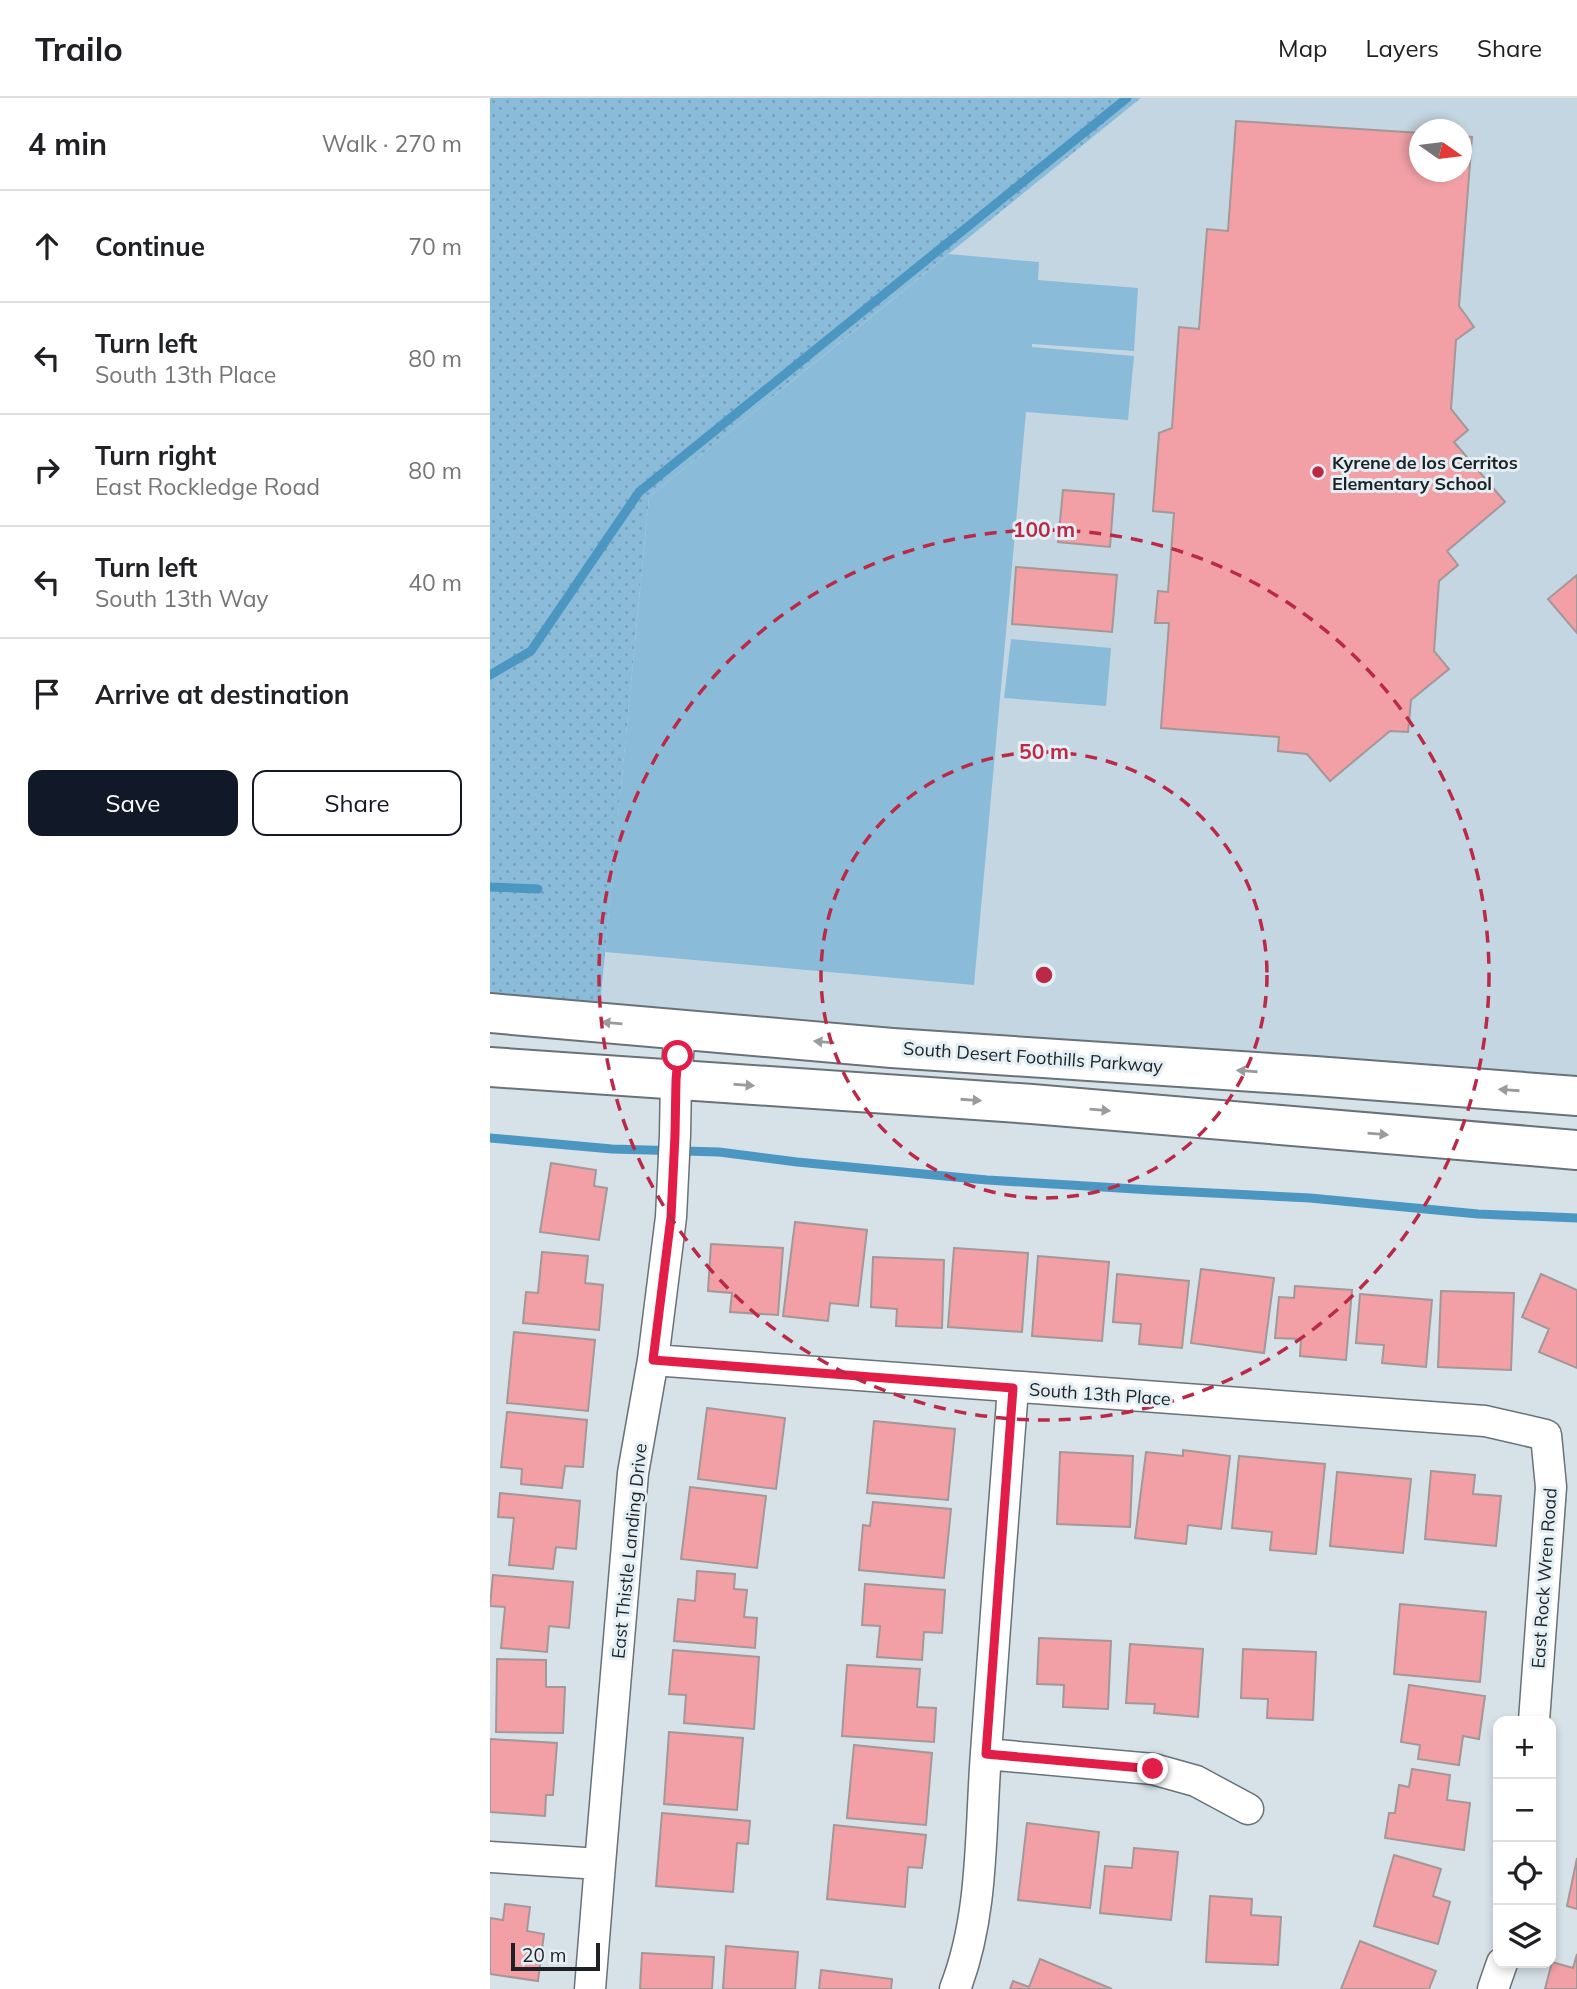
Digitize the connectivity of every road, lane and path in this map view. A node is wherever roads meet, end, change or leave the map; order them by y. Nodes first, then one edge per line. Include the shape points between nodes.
1 (490, 1013) edge
2 (680, 1029) junction
3 (490, 1066) edge
4 (1315, 1076) junction
5 (676, 1080) junction
6 (1577, 1096) edge
7 (1310, 1129) junction
8 (1577, 1150) edge
9 (653, 1360) junction
10 (1013, 1388) junction
11 (1546, 1435) joint
12 (1534, 1716) edge
13 (986, 1754) junction
14 (1248, 1809) dead end
15 (490, 1857) edge
16 (600, 1864) junction
17 (1500, 1968) edge
18 (590, 1989) edge
19 (955, 1989) edge
20 (1493, 1989) edge

2 -> 1 street, South Desert Foothills Parkway
4 -> 2 street, South Desert Foothills Parkway
2 - 5 street, East Thistle Landing Drive
3 - 5 street
6 -> 4 street, South Desert Foothills Parkway
4 - 7 street
5 -> 7 street via 1032,1104
5 - 9 street, East Thistle Landing Drive via 671,1217
7 -> 8 street
9 - 10 street, South 13th Place
9 - 16 street, East Thistle Landing Drive via 633,1473
10 - 11 street, South 13th Place via 1485,1421
10 - 13 street
11 - 12 street, East Rock Wren Road via 1551,1487
13 - 14 street via 1153,1769 1196,1781
13 - 19 street via 979,1880 965,1964
15 - 16 street
16 - 18 street, East Thistle Landing Drive
17 - 20 street

